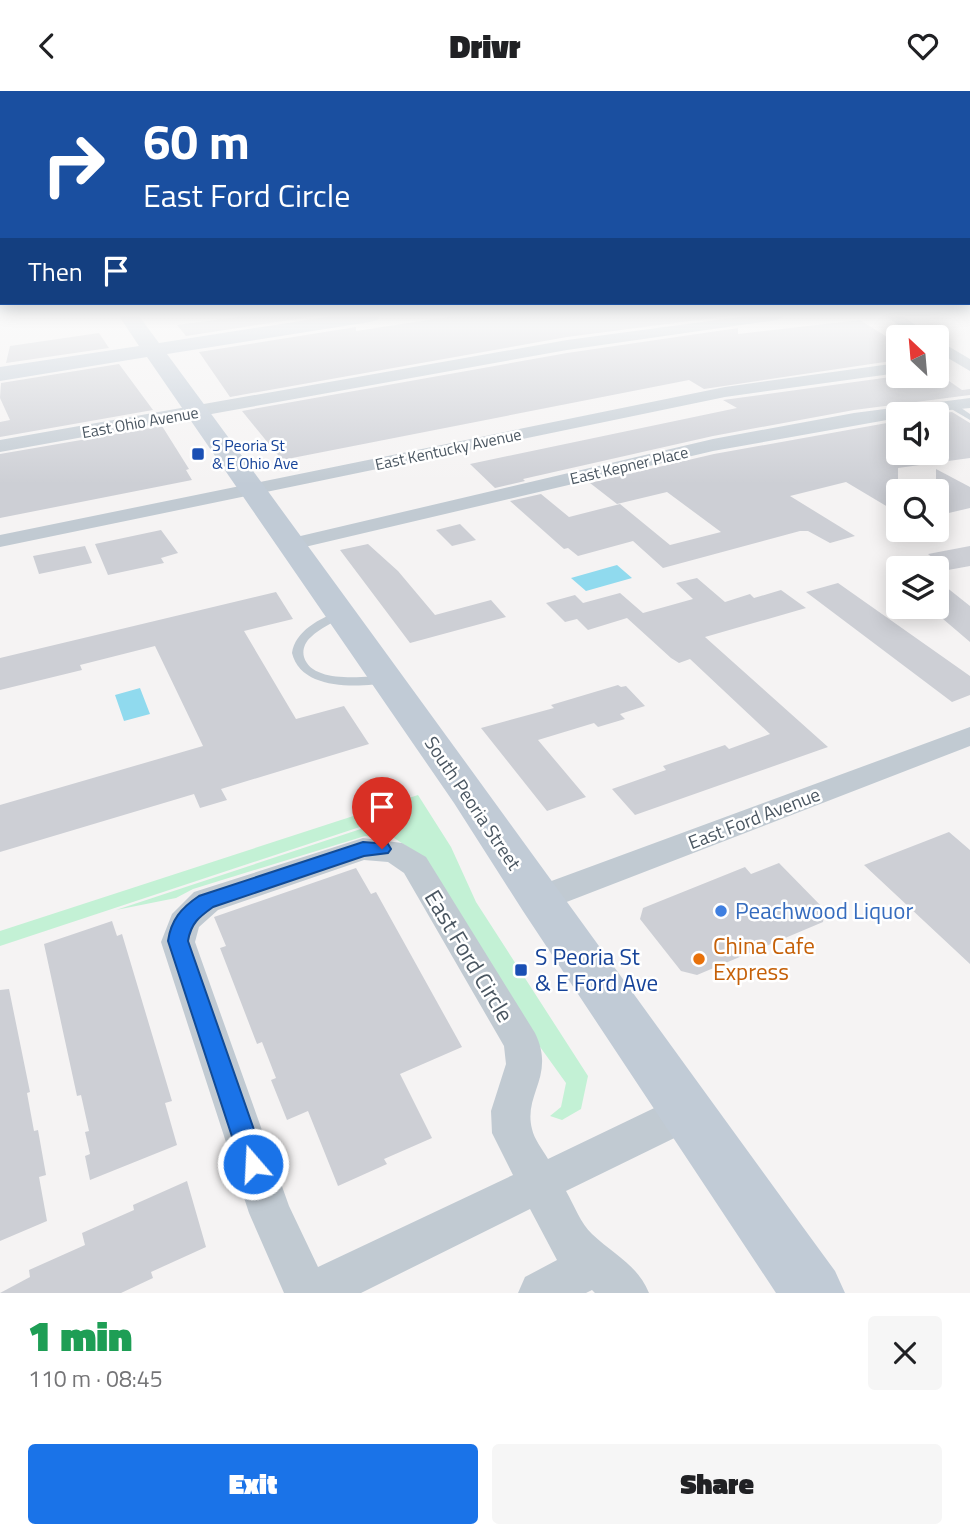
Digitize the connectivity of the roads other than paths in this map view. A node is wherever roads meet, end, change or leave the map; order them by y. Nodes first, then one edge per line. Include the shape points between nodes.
1 (169, 372) edge
2 (417, 372) edge
3 (868, 372) edge
4 (960, 404) edge
5 (197, 411) junction
6 (970, 418) edge
7 (0, 446) edge
8 (252, 489) junction
9 (0, 541) edge
10 (292, 544) junction
11 (341, 614) junction
12 (387, 679) junction
13 (963, 747) edge
14 (539, 899) junction
15 (687, 1112) junction
16 (537, 1183) junction
17 (593, 1265) junction
18 (307, 1293) edge
19 (313, 1293) edge
20 (541, 1293) edge
21 (626, 1293) edge
22 (813, 1293) edge

1 - 5 main road, South Peoria Street
2 - 5 street, East Ohio Avenue
3 - 8 street, East Kentucky Avenue via 724,392
4 - 6 lane
4 - 10 street, East Kepner Place via 854,418 713,445
5 - 7 street, East Ohio Avenue
5 - 8 main road, South Peoria Street
8 - 9 street, East Kentucky Avenue
8 - 10 main road, South Peoria Street
10 - 11 main road, South Peoria Street
11 - 12 main road, South Peoria Street
11 - 12 lane via 300,641 297,654 303,667 324,678
12 - 14 main road, South Peoria Street
13 - 14 street, East Ford Avenue
14 - 15 main road, South Peoria Street
15 - 16 street
15 - 22 main road, South Peoria Street
16 - 17 street, East Ford Circle via 574,1248
16 - 18 street, East Ford Circle via 512,1133 511,1111 526,1063 522,1044 410,860 382,849 363,849 206,901 180,926 178,941 270,1213
16 - 19 street
17 - 20 street
17 - 21 street, East Ford Circle

